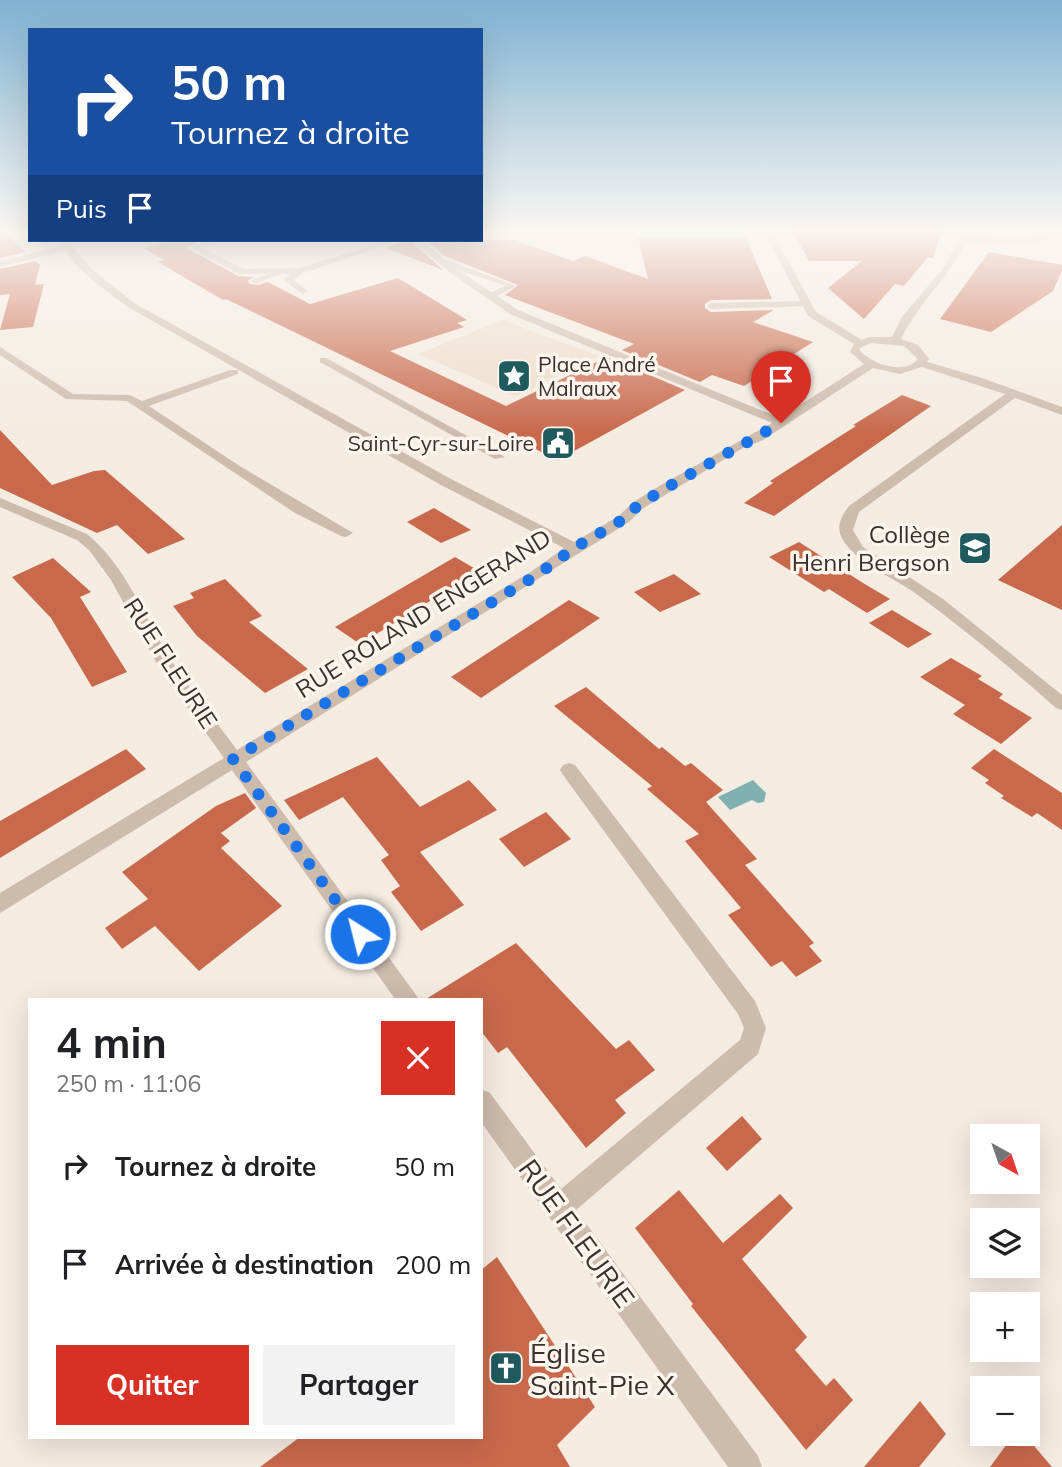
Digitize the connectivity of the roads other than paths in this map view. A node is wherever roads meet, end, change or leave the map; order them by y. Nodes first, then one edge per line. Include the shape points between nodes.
1 (122, 297) edge
2 (493, 297) edge
3 (802, 297) edge
4 (924, 297) edge
5 (805, 304) junction
6 (711, 306) dead end
7 (895, 341) junction
8 (860, 343) junction
9 (0, 350) edge
10 (323, 360) dead end
11 (922, 364) junction
12 (872, 365) junction
13 (234, 372) dead end
14 (1014, 393) junction
15 (141, 405) junction
16 (1062, 411) edge
17 (781, 423) junction
18 (499, 457) dead end
19 (0, 502) edge
20 (346, 533) dead end
21 (574, 548) junction
22 (1062, 704) edge
23 (233, 759) junction
24 (569, 770) dead end
25 (0, 904) edge
26 (407, 998) edge
27 (483, 1104) edge
28 (559, 1208) junction
29 (747, 1467) edge

1 - 21 street via 446,482
2 - 17 street via 538,323
3 - 5 street
4 - 7 street
5 - 6 lane
5 - 8 street via 812,314
7 - 8 street
7 - 11 street via 923,354
8 - 12 street via 855,352
9 - 15 street via 70,397 122,396
10 - 18 lane
11 - 12 street via 900,370
11 - 14 street
12 - 17 street, RUE ROLAND ENGERAND
13 - 15 street
14 - 16 street
14 - 22 street via 855,509 845,526 860,551 975,631
15 - 20 street via 266,489
17 - 21 street, RUE ROLAND ENGERAND via 666,488
19 - 23 street, RUE FLEURIE via 82,537 94,547 118,579 166,665
21 - 23 street, RUE ROLAND ENGERAND
23 - 25 street, RUE ROLAND ENGERAND
23 - 26 street, RUE FLEURIE
24 - 28 street via 747,1008 755,1028 750,1046
27 - 28 street, RUE FLEURIE
28 - 29 street, RUE FLEURIE

